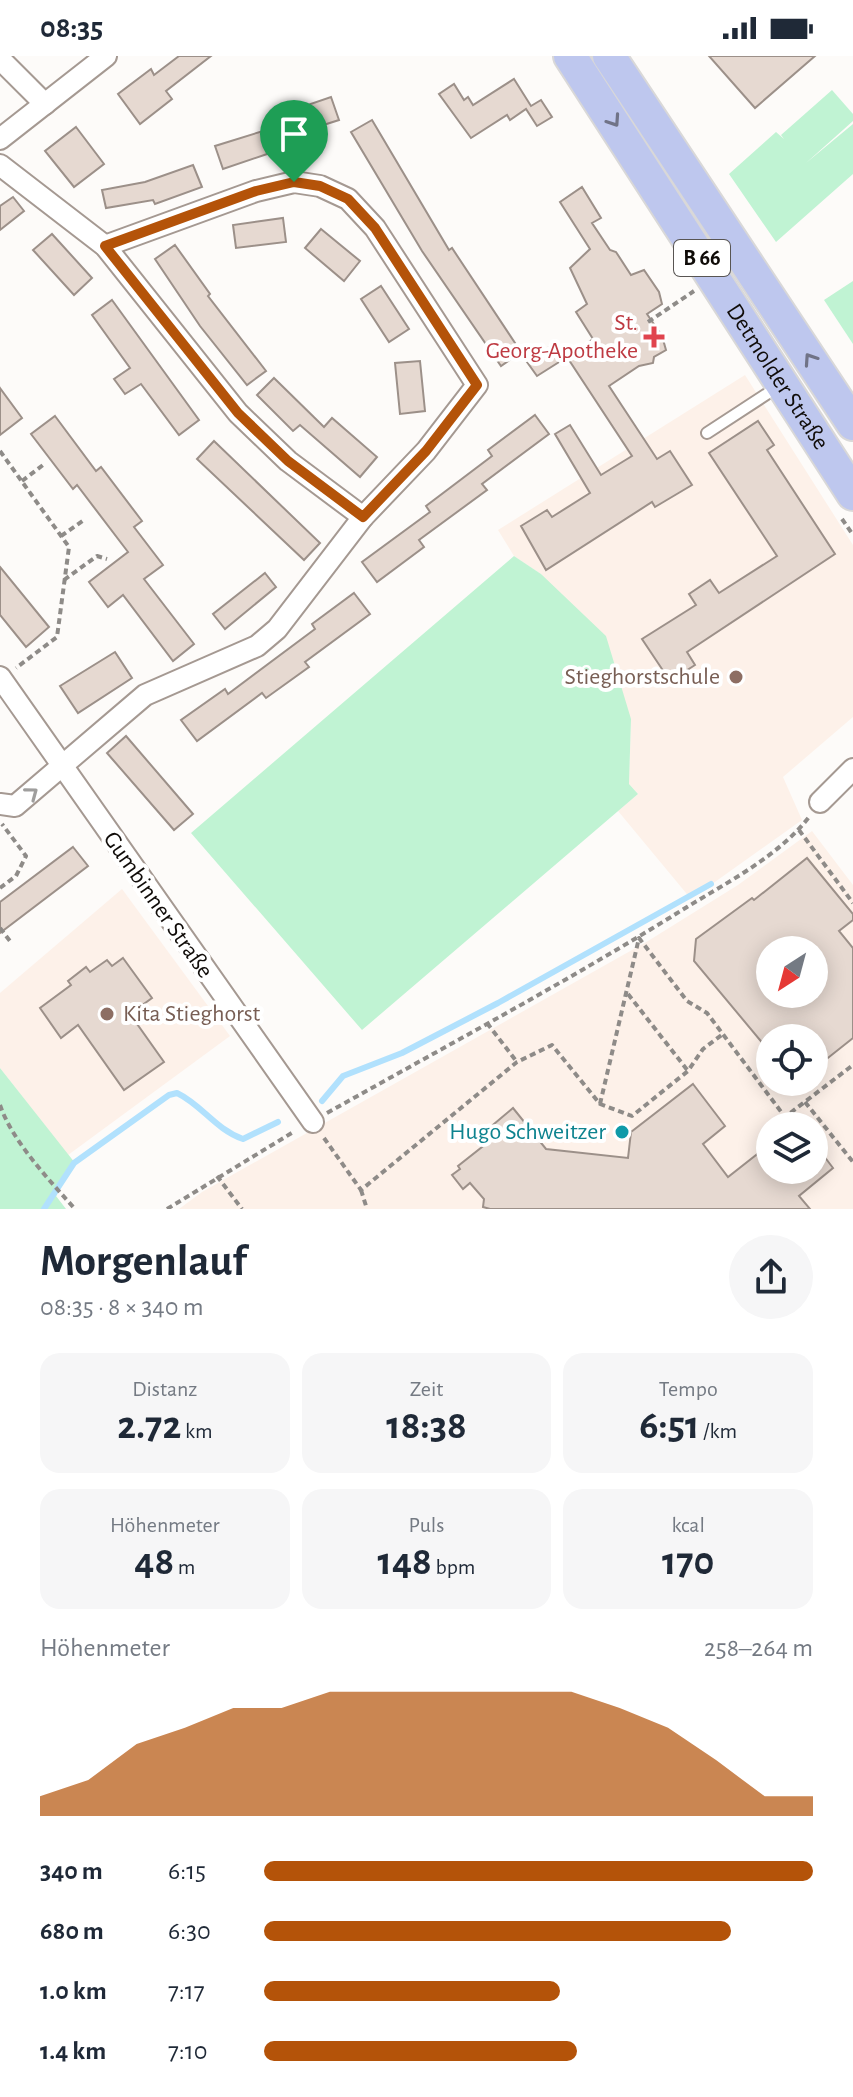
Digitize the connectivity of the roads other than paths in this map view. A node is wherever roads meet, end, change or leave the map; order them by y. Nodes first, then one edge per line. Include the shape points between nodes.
1 (106, 56) edge
2 (570, 56) edge
3 (609, 56) edge
4 (0, 59) edge
5 (45, 104) junction
6 (0, 139) edge
7 (0, 165) edge
8 (105, 246) junction
9 (782, 384) junction
10 (853, 424) edge
11 (707, 433) dead end
12 (853, 494) edge
13 (363, 517) junction
14 (1, 678) edge
15 (60, 767) junction
16 (853, 769) edge
17 (820, 802) road end
18 (0, 804) edge
19 (313, 1122) road end

1 - 5 street
2 -> 9 main road, Detmolder Straße / B 66
10 -> 3 main road, Detmolder Straße / B 66
4 - 5 street
5 - 6 street
7 - 8 street
8 - 13 street via 238,413 288,461
8 - 13 street via 294,182 348,199 375,228 477,385 426,451
9 - 11 lane
9 - 12 main road, Detmolder Straße / B 66
13 - 15 street via 277,629 257,646 145,695
14 - 15 street, Gumbinner Straße
18 -> 15 street via 15,806
15 - 19 street, Gumbinner Straße
16 - 17 street

